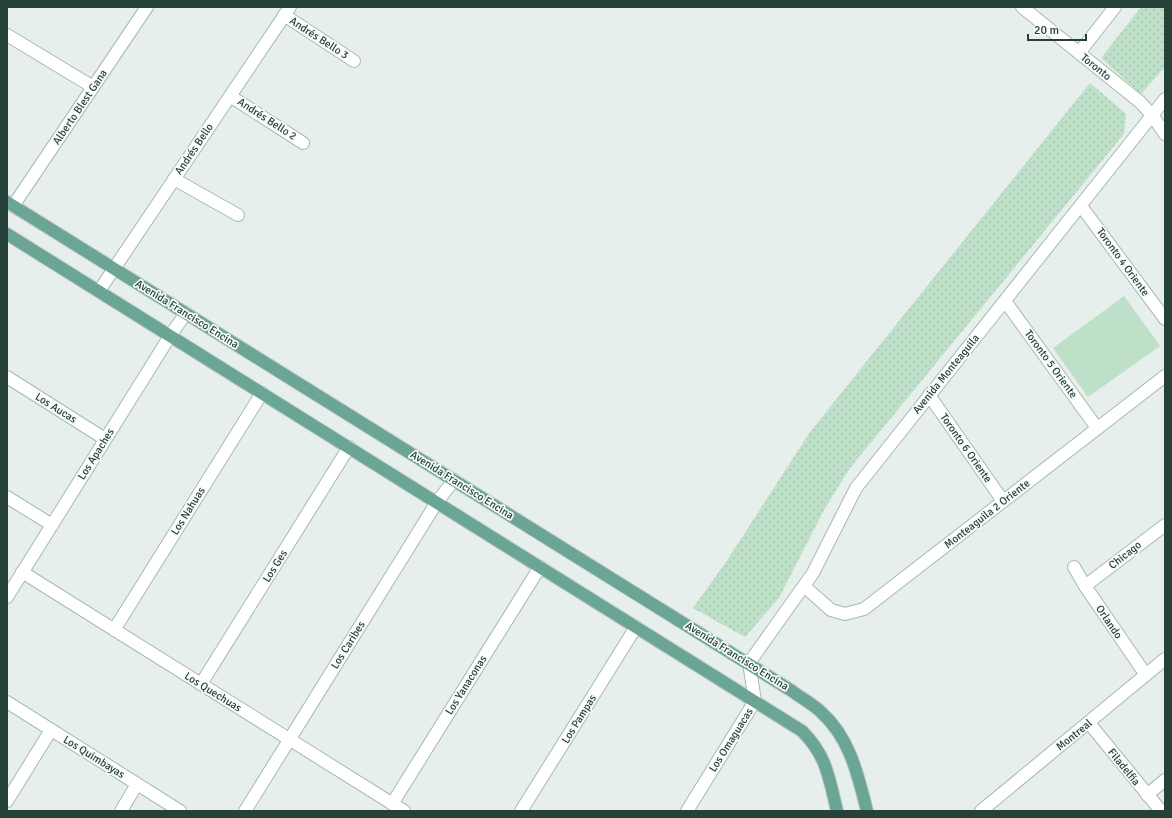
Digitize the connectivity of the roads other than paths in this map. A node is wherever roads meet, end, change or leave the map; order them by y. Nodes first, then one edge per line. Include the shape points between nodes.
1 (147, 7) edge
2 (1022, 7) edge
3 (1115, 7) edge
4 (287, 11) edge
5 (7, 35) edge
6 (1079, 53) junction
7 (354, 61) dead end
8 (93, 87) junction
9 (230, 96) junction
10 (1165, 99) edge
11 (1152, 116) junction
12 (1165, 134) edge
13 (303, 143) dead end
14 (174, 179) junction
15 (10, 204) edge
16 (1081, 206) junction
17 (238, 215) dead end
18 (7, 234) edge
19 (114, 269) junction
20 (99, 292) junction
21 (1005, 301) junction
22 (186, 313) junction
23 (1165, 319) edge
24 (170, 336) junction
25 (1165, 376) edge
26 (7, 377) edge
27 (262, 393) junction
28 (930, 396) junction
29 (1097, 428) junction
30 (105, 439) junction
31 (349, 448) junction
32 (454, 480) junction
33 (7, 497) edge
34 (1003, 501) junction
35 (437, 502) junction
36 (1165, 524) edge
37 (52, 525) junction
38 (540, 567) junction
39 (1074, 567) dead end
40 (22, 572) junction
41 (804, 586) junction
42 (1085, 586) junction
43 (7, 597) edge
44 (636, 627) junction
45 (114, 630) junction
46 (1165, 659) edge
47 (748, 663) junction
48 (1146, 675) junction
49 (201, 684) junction
50 (755, 701) junction
51 (7, 702) edge
52 (1089, 723) junction
53 (51, 730) junction
54 (289, 739) junction
55 (1165, 780) edge
56 (137, 784) junction
57 (1147, 795) junction
58 (7, 801) edge
59 (392, 804) junction
60 (868, 809) edge
61 (121, 811) edge
62 (180, 811) edge
63 (245, 811) edge
64 (404, 811) edge
65 (521, 811) edge
66 (687, 811) edge
67 (837, 811) edge
68 (982, 811) edge
69 (1161, 811) edge

1 - 8 street, Alberto Blest Gana
2 - 6 street, Toronto
3 - 6 street
4 - 7 street, Andrés Bello 3
4 - 9 street, Andrés Bello
5 - 8 street
6 - 11 street, Toronto via 1140,102
8 - 15 street, Alberto Blest Gana
9 - 13 street, Andrés Bello 2
9 - 14 street, Andrés Bello
10 - 11 street, Avenida Monteaguila
11 - 12 street, Toronto
11 - 16 street, Avenida Monteaguila
14 - 17 street
14 - 19 street, Andrés Bello
15 - 19 main road, Avenida Francisco Encina
16 - 21 street, Avenida Monteaguila
16 - 23 street, Toronto 4 Oriente
18 - 20 main road
19 - 20 street, Andrés Bello
19 - 22 main road, Avenida Francisco Encina
20 - 24 main road
21 - 28 street, Avenida Monteaguila
21 - 29 street, Toronto 5 Oriente
22 - 24 street, Los Apaches
22 - 32 main road, Avenida Francisco Encina
24 - 27 main road
24 - 30 street, Los Apaches
25 - 29 street, Monteaguila 2 Oriente
26 - 30 street, Los Aucas
27 - 31 main road
27 - 45 street, Los Nahuas
28 - 34 street, Toronto 6 Oriente
28 - 41 street, Avenida Monteaguila via 856,488 814,573
29 - 34 street, Monteaguila 2 Oriente
30 - 37 street, Los Apaches
31 - 35 main road
31 - 49 street, Los Ges
32 - 35 street, Los Caribes
32 - 47 main road, Avenida Francisco Encina
33 - 37 street
34 - 41 street, Monteaguila 2 Oriente via 864,609 845,614 830,610
35 - 38 main road
35 - 54 street, Los Caribes
36 - 42 street, Chicago
37 - 40 street, Los Apaches
38 - 44 main road
38 - 59 street, Los Yanaconas
39 - 42 street, Orlando
40 - 43 street, Los Apaches
40 - 45 street, Los Quechuas
41 - 47 street, Avenida Monteaguila
42 - 48 street, Orlando
44 - 50 main road
44 - 65 street, Los Pampas
45 - 49 street, Los Quechuas
46 - 48 street, Montreal
47 - 50 street, Los Omaguacas
47 - 60 main road, Avenida Francisco Encina via 821,712 834,726 850,753
48 - 52 street, Montreal
49 - 54 street, Los Quechuas
50 - 66 street, Los Omaguacas
50 - 67 main road via 802,731 817,748 826,766
51 - 53 street, Los Quimbayas
52 - 57 street, Filadelfia
52 - 68 street, Montreal
53 - 56 street, Los Quimbayas
53 - 58 street
54 - 59 street, Los Quechuas
54 - 63 street, Los Caribes
55 - 57 street
56 - 61 street
56 - 62 street, Los Quimbayas
57 - 69 street, Filadelfia
59 - 64 street, Los Quechuas

